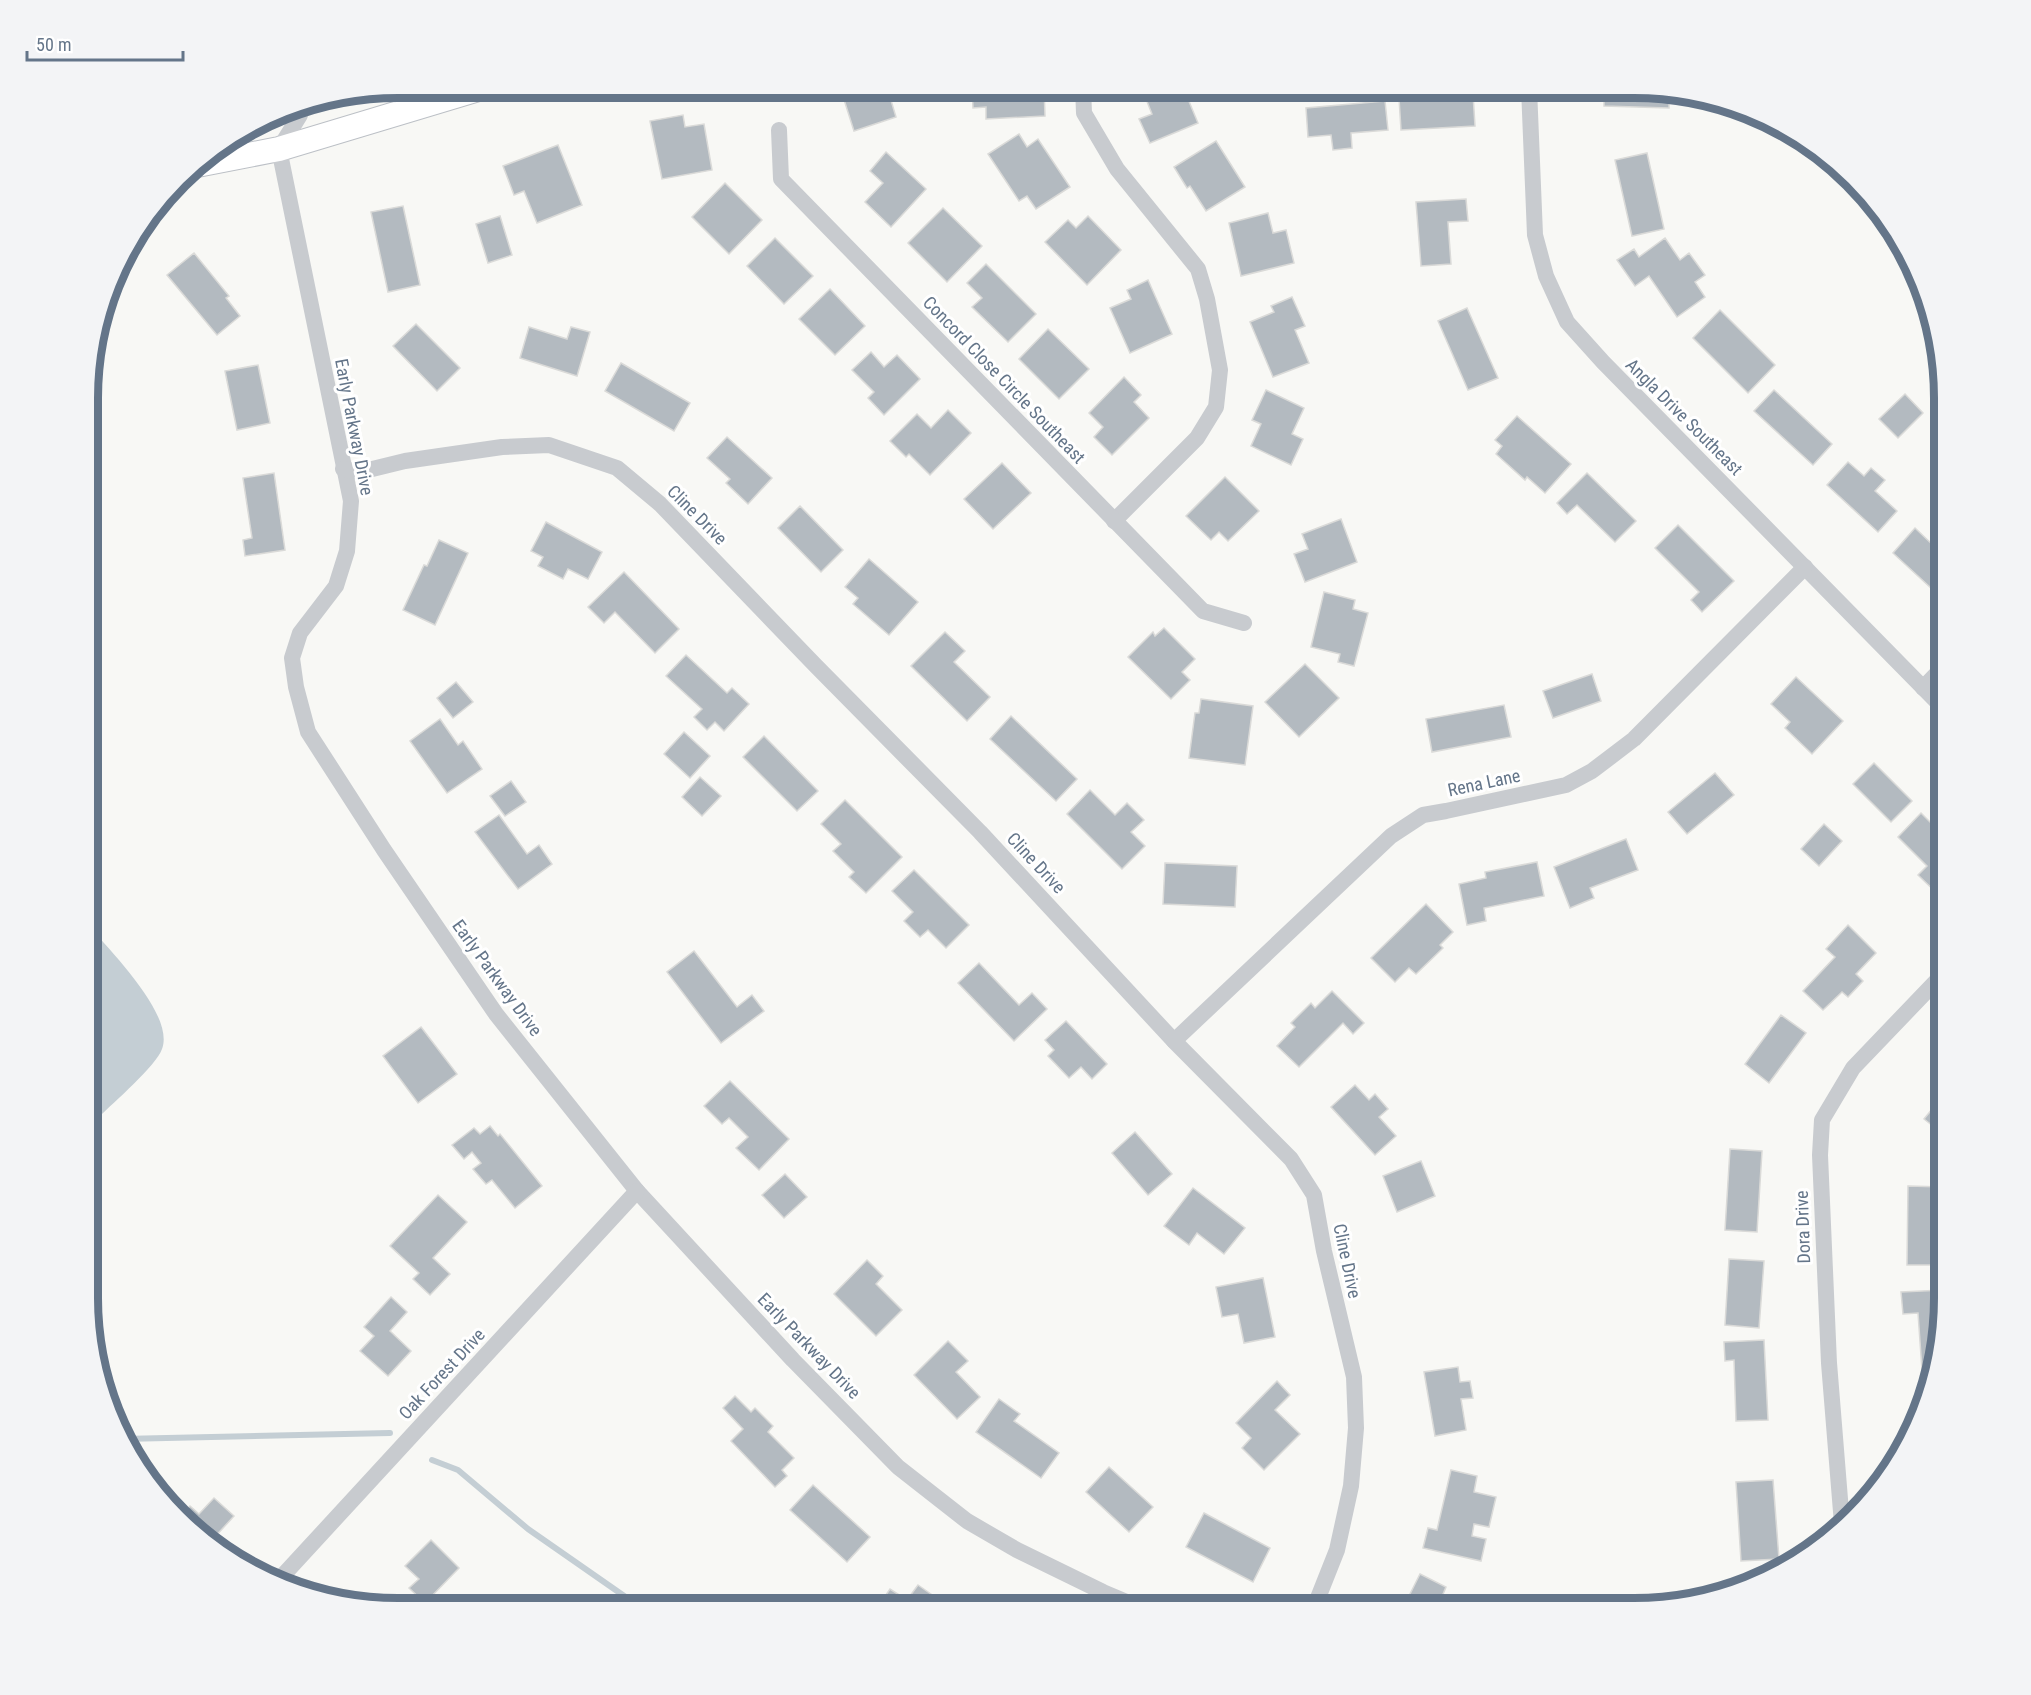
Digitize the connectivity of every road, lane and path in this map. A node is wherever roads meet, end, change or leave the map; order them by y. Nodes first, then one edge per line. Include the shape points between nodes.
1 (448, 98) edge
2 (1083, 98) edge
3 (1529, 98) edge
4 (300, 114) edge
5 (779, 130) dead end
6 (279, 149) junction
7 (211, 162) edge
8 (343, 469) junction
9 (1114, 521) junction
10 (1805, 567) junction
11 (1244, 623) dead end
12 (1934, 676) edge
13 (1923, 688) junction
14 (1934, 700) edge
15 (1934, 983) edge
16 (1174, 1041) junction
17 (637, 1191) junction
18 (1841, 1514) edge
19 (283, 1575) edge
20 (1117, 1598) edge
21 (1318, 1598) edge

1 - 6 street
2 - 9 street via 1084,113 1117,170 1198,269 1208,298 1221,370 1216,406 1197,438
3 - 10 street, Angla Drive Southeast via 1535,235 1546,276 1567,322
4 - 6 street
5 - 9 street, Concord Close Circle Southeast via 781,179
6 - 7 street
6 - 8 street, Early Parkway Drive
8 - 16 street, Cline Drive via 360,472 469,451 549,445 617,468 660,504 980,832
8 - 17 street, Early Parkway Drive via 351,501 347,551 336,586 300,633 292,658 308,732 496,1014
9 - 11 street, Concord Close Circle Southeast via 1203,611
10 - 13 street, Angla Drive Southeast
10 - 16 street, Rena Lane via 1634,739 1592,771 1566,785 1423,814 1391,836
12 - 13 street
13 - 14 street, Angla Drive Southeast
15 - 18 street, Dora Drive via 1853,1068 1822,1120 1820,1155 1829,1363
16 - 21 street, Cline Drive via 1291,1159 1314,1195 1354,1377 1356,1428 1352,1486 1337,1550
17 - 19 street, Oak Forest Drive
17 - 20 street, Early Parkway Drive via 898,1467 968,1521 1017,1550

